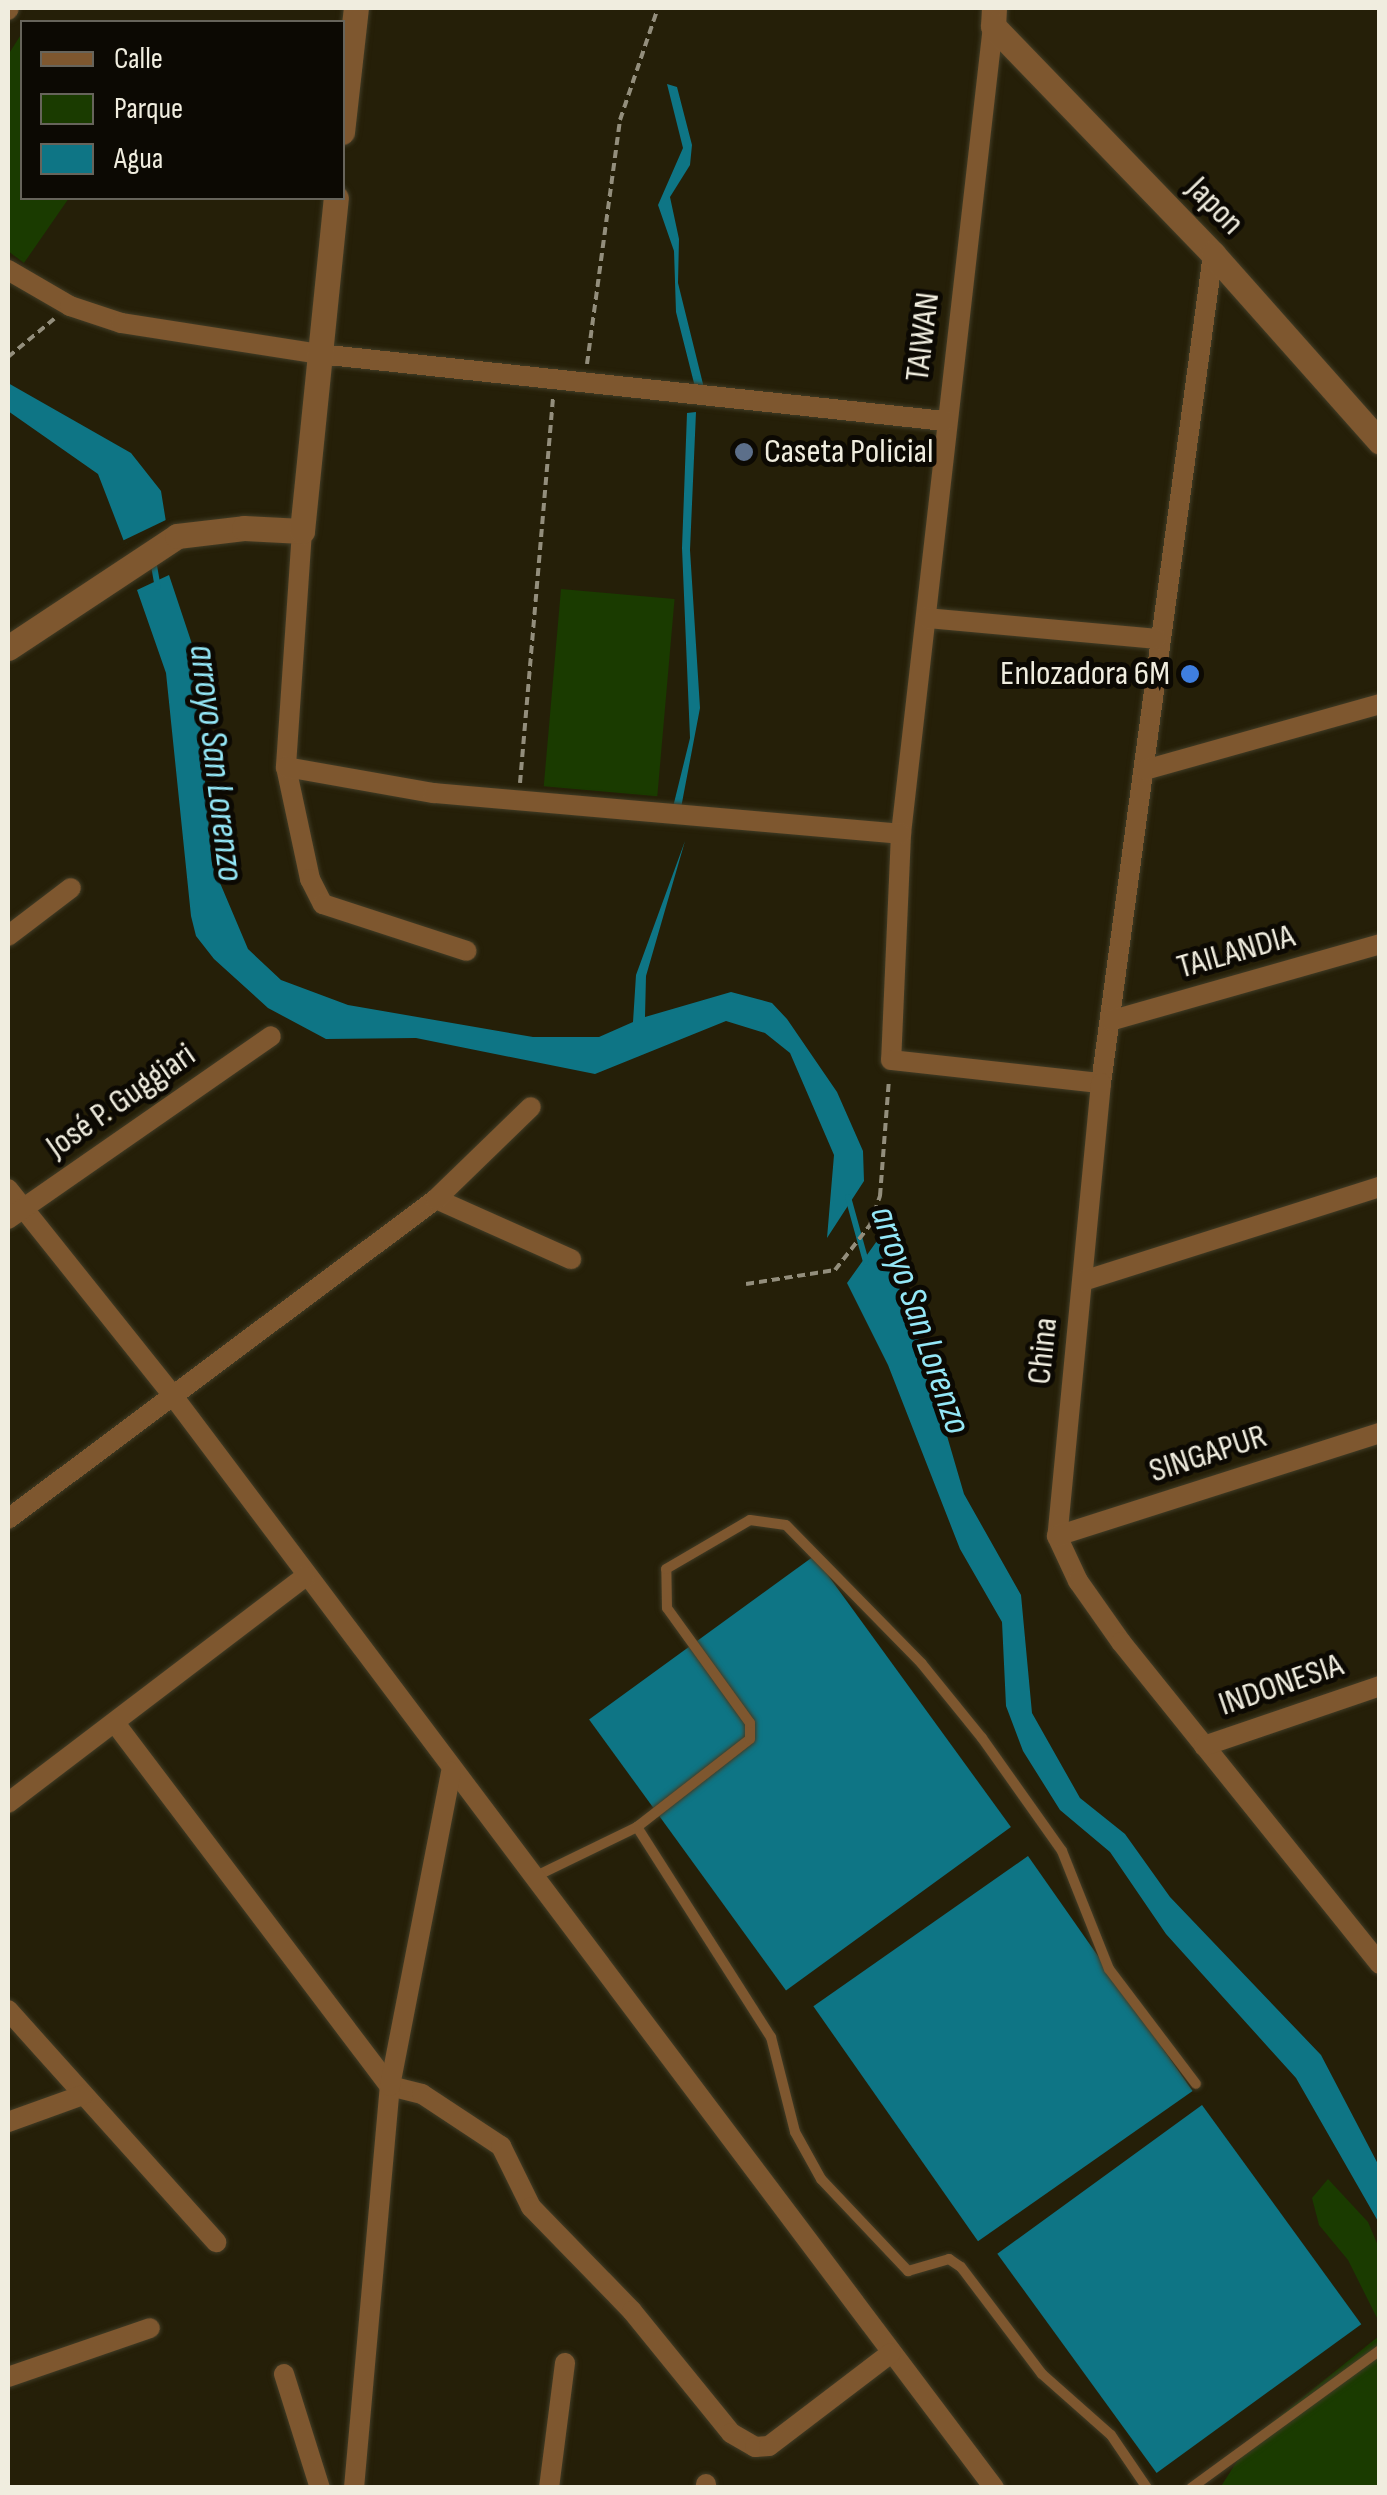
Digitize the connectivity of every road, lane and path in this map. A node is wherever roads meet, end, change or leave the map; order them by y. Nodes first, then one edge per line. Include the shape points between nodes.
1 (356, 8) edge
2 (658, 8) edge
3 (994, 17) edge
4 (345, 105) edge
5 (336, 200) edge
6 (1214, 254) junction
7 (8, 270) edge
8 (70, 306) junction
9 (319, 354) junction
10 (8, 357) edge
11 (555, 379) junction
12 (585, 382) junction
13 (945, 420) junction
14 (1380, 442) edge
15 (302, 531) junction
16 (926, 618) junction
17 (1156, 639) junction
18 (8, 648) edge
19 (1380, 704) edge
20 (286, 767) junction
21 (1144, 770) junction
22 (518, 800) junction
23 (901, 834) junction
24 (71, 888) dead end
25 (8, 936) edge
26 (1380, 944) edge
27 (467, 951) dead end
28 (1110, 1022) junction
29 (271, 1036) dead end
30 (891, 1060) junction
31 (1101, 1084) junction
32 (532, 1107) dead end
33 (1380, 1188) edge
34 (8, 1189) edge
35 (436, 1199) junction
36 (15, 1214) edge
37 (571, 1259) dead end
38 (1083, 1281) junction
39 (746, 1284) dead end
40 (173, 1396) junction
41 (1380, 1434) edge
42 (8, 1519) edge
43 (1057, 1536) junction
44 (305, 1577) junction
45 (1380, 1686) edge
46 (115, 1723) junction
47 (1204, 1746) junction
48 (451, 1772) junction
49 (8, 1802) edge
50 (637, 1827) junction
51 (531, 1879) junction
52 (1380, 1932) edge
53 (1359, 1940) junction
54 (1380, 1964) edge
55 (8, 2010) edge
56 (1196, 2084) dead end
57 (390, 2086) junction
58 (83, 2094) junction
59 (8, 2122) edge
60 (216, 2242) dead end
61 (150, 2328) dead end
62 (1380, 2350) edge
63 (890, 2354) junction
64 (565, 2364) dead end
65 (284, 2374) dead end
66 (8, 2377) edge
67 (320, 2488) edge
68 (354, 2488) edge
69 (549, 2488) edge
70 (994, 2488) edge
71 (1147, 2488) edge
72 (1191, 2488) edge

1 - 4 street
2 - 12 path via 620,120
3 - 6 street, Japon
3 - 13 street, TAIWAN
5 - 9 street
6 - 14 street, Japon
6 - 17 street, China
7 - 8 street
8 - 9 street via 121,324
8 - 10 path
9 - 11 street
9 - 15 street
11 - 12 street
11 - 22 path
12 - 13 street
13 - 16 street, TAIWAN
15 - 18 street via 244,528 178,536 137,557
15 - 20 street
16 - 17 street
16 - 23 street, TAIWAN
17 - 21 street, China
19 - 21 street
20 - 22 street
20 - 27 street via 298,839 324,904
21 - 28 street, China
22 - 23 street
23 - 30 street, TAIWAN
24 - 25 street
26 - 28 street, TAILANDIA
28 - 31 street, China
29 - 36 street, José P. Guggiari
30 - 31 street
30 - 39 path via 880,1196 870,1225 835,1270
31 - 38 street, China
32 - 35 street
33 - 38 street
34 - 36 street
35 - 37 street
35 - 40 street
36 - 40 street
38 - 43 street, China
40 - 42 street
40 - 44 street
41 - 43 street, SINGAPUR
43 - 47 street via 1078,1581
44 - 46 street
44 - 48 street
45 - 47 street, INDONESIA
46 - 49 street
46 - 57 street
47 - 53 street
48 - 51 street
48 - 57 street
50 - 51 lane
50 - 56 lane via 750,1738 750,1723 667,1608 666,1569 750,1520 786,1525 922,1664 982,1738 1062,1851 1109,1969
50 - 71 lane via 771,2037 795,2132 821,2179 908,2272 949,2259 961,2267 1042,2374 1111,2435
51 - 63 street
52 - 53 street
53 - 54 street
55 - 58 street
57 - 63 street via 422,2094 501,2146 531,2207 744,2442 769,2446
57 - 68 street
58 - 59 street
58 - 60 street
61 - 66 street
62 - 72 lane
63 - 70 street
64 - 69 street
65 - 67 street

